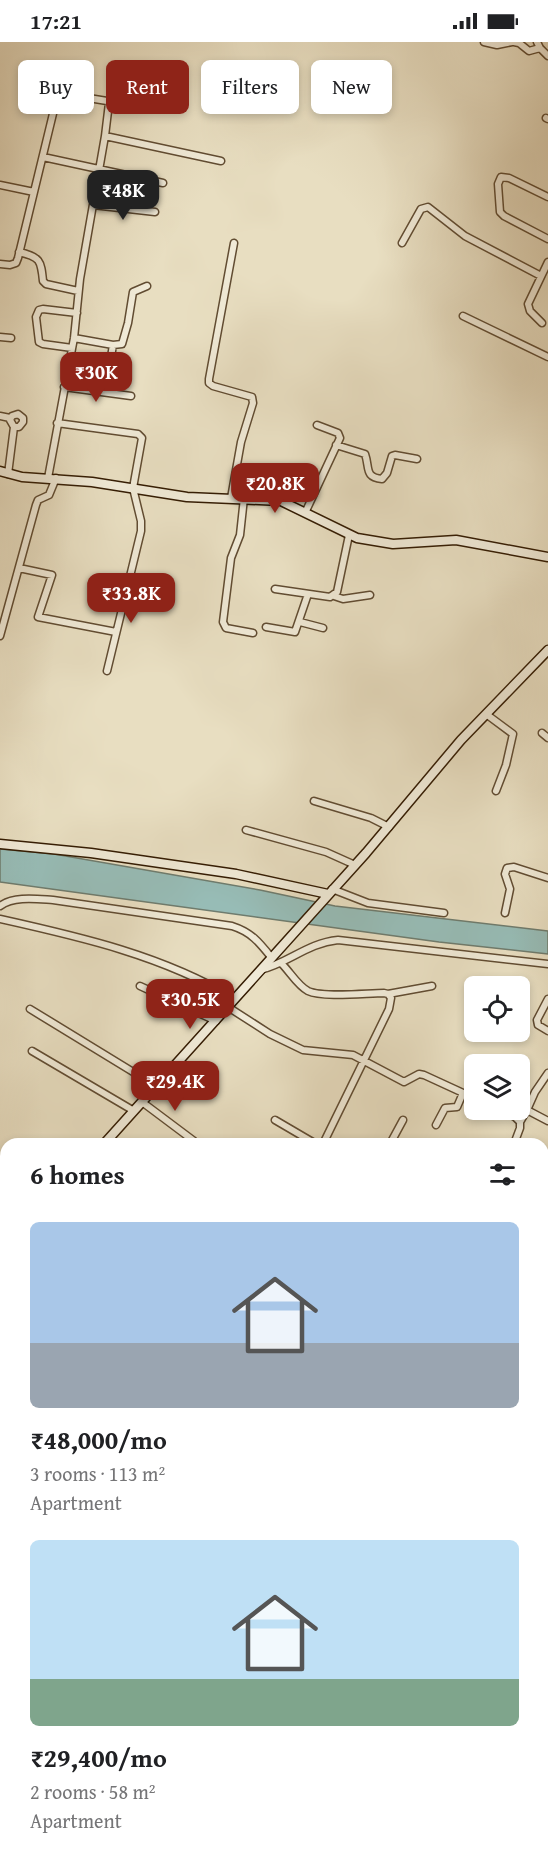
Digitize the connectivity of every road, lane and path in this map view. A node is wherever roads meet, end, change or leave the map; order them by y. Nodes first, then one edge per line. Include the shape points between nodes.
1 (484, 42) edge
2 (513, 42) edge
3 (538, 45) edge
4 (548, 56) edge
5 (94, 99) edge
6 (53, 114) edge
7 (105, 136) junction
8 (43, 157) junction
9 (221, 161) dead end
10 (100, 169) junction
11 (163, 183) dead end
12 (0, 185) edge
13 (34, 192) junction
14 (548, 197) edge
15 (93, 205) junction
16 (155, 212) dead end
17 (548, 239) edge
18 (234, 243) dead end
19 (402, 243) dead end
20 (19, 252) junction
21 (548, 262) edge
22 (0, 264) edge
23 (541, 276) junction
24 (147, 286) dead end
25 (78, 291) junction
26 (77, 313) junction
27 (463, 316) dead end
28 (542, 323) dead end
29 (0, 337) edge
30 (11, 338) dead end
31 (74, 338) junction
32 (113, 345) junction
33 (72, 348) junction
34 (548, 357) edge
35 (64, 387) junction
36 (105, 392) junction
37 (131, 396) dead end
38 (0, 416) edge
39 (10, 418) junction
40 (57, 423) junction
41 (317, 425) dead end
42 (14, 427) junction
43 (336, 445) junction
44 (417, 459) dead end
45 (4, 472) edge
46 (52, 478) junction
47 (133, 488) junction
48 (231, 498) junction
49 (244, 498) junction
50 (305, 513) junction
51 (349, 535) junction
52 (548, 557) edge
53 (19, 568) junction
54 (276, 589) dead end
55 (308, 594) junction
56 (334, 596) junction
57 (370, 596) dead end
58 (300, 622) junction
59 (266, 627) dead end
60 (323, 628) dead end
61 (116, 632) junction
62 (253, 633) dead end
63 (0, 636) edge
64 (548, 650) edge
65 (106, 671) dead end
66 (486, 714) junction
67 (542, 733) dead end
68 (548, 738) edge
69 (496, 791) dead end
70 (314, 801) dead end
71 (389, 826) junction
72 (246, 830) dead end
73 (0, 844) edge
74 (355, 865) junction
75 (548, 878) edge
76 (328, 894) junction
77 (0, 906) edge
78 (444, 913) dead end
79 (505, 913) dead end
80 (0, 918) edge
81 (271, 957) junction
82 (282, 964) junction
83 (548, 964) edge
84 (260, 970) junction
85 (140, 986) dead end
86 (432, 986) dead end
87 (388, 994) junction
88 (236, 999) junction
89 (548, 999) edge
90 (228, 1007) junction
91 (30, 1008) dead end
92 (216, 1021) junction
93 (548, 1031) edge
94 (32, 1052) dead end
95 (364, 1060) junction
96 (548, 1073) edge
97 (156, 1086) junction
98 (463, 1093) joint
99 (142, 1102) junction
100 (530, 1105) edge
101 (134, 1111) junction
102 (530, 1111) edge
103 (275, 1120) dead end
104 (403, 1120) dead end
105 (548, 1120) edge
106 (520, 1122) edge
107 (436, 1125) dead end
108 (109, 1138) edge
109 (190, 1138) edge
110 (306, 1138) edge
111 (326, 1138) edge
112 (393, 1138) edge
113 (516, 1138) edge

1 - 2 street
2 - 3 street via 529,51
3 - 4 street
5 - 7 street via 108,101
6 - 8 street
7 - 9 street
7 - 10 street
8 - 10 street
8 - 13 street
10 - 11 street
10 - 15 street
12 - 13 street
13 - 20 street
14 - 17 street via 508,178 498,181 498,206 504,216
15 - 16 street
15 - 25 street
18 - 48 street via 209,379 213,386 252,396
19 - 23 street via 421,209 428,207 465,236
20 - 22 street via 16,263
20 - 25 street via 38,258 46,284
21 - 23 street
23 - 28 street via 528,304
24 - 32 street via 133,292 122,344
25 - 26 street
26 - 31 street
26 - 33 street via 43,309 36,317 39,342
27 - 34 street
29 - 30 street
31 - 32 street
31 - 33 street
32 - 36 street
33 - 35 street
35 - 36 street
35 - 40 street
36 - 37 street
38 - 39 street
39 - 42 street
39 - 42 street via 16,414 23,418 22,424
40 - 46 street
40 - 47 street via 141,435
41 - 43 street via 338,433
42 - 45 street
43 - 44 street via 365,454 369,474 374,478 385,476 395,454
43 - 50 street
45 - 46 street
46 - 47 street
46 - 53 street via 49,495 36,505
47 - 48 street via 187,497
47 - 61 street via 142,525
48 - 49 street
49 - 50 street via 281,501
49 - 62 street via 223,622 226,628
50 - 51 street
51 - 52 street via 393,544 456,540
51 - 56 street
53 - 61 street via 52,575 38,617
53 - 63 street
54 - 55 street
55 - 56 street
55 - 58 street
56 - 57 street
58 - 59 street via 292,633
58 - 60 street
61 - 65 street
64 - 66 street
66 - 69 street via 513,734
66 - 71 street
67 - 68 street
70 - 71 street
71 - 74 street
72 - 74 street via 326,852
73 - 76 street via 210,870
74 - 76 street
75 - 79 street via 507,868 510,889
76 - 78 street
76 - 81 street
77 - 81 street via 11,901 53,900 232,926 246,930
80 - 88 street via 131,953 181,971
81 - 84 street
82 - 83 street via 308,947 338,940
82 - 84 street
82 - 87 street via 312,993
84 - 88 street
85 - 92 street
86 - 87 street
87 - 95 street via 389,1009
88 - 90 street
89 - 93 street via 537,1020
90 - 92 street
90 - 95 street via 303,1050 344,1053
91 - 97 street
92 - 97 street
94 - 101 street
95 - 98 street via 404,1082 419,1074
95 - 111 street
96 - 100 street
97 - 99 street
98 - 107 street via 455,1108 443,1110
99 - 101 street
99 - 109 street
101 - 108 street
102 - 105 street
103 - 110 street
104 - 112 street
106 - 113 street

